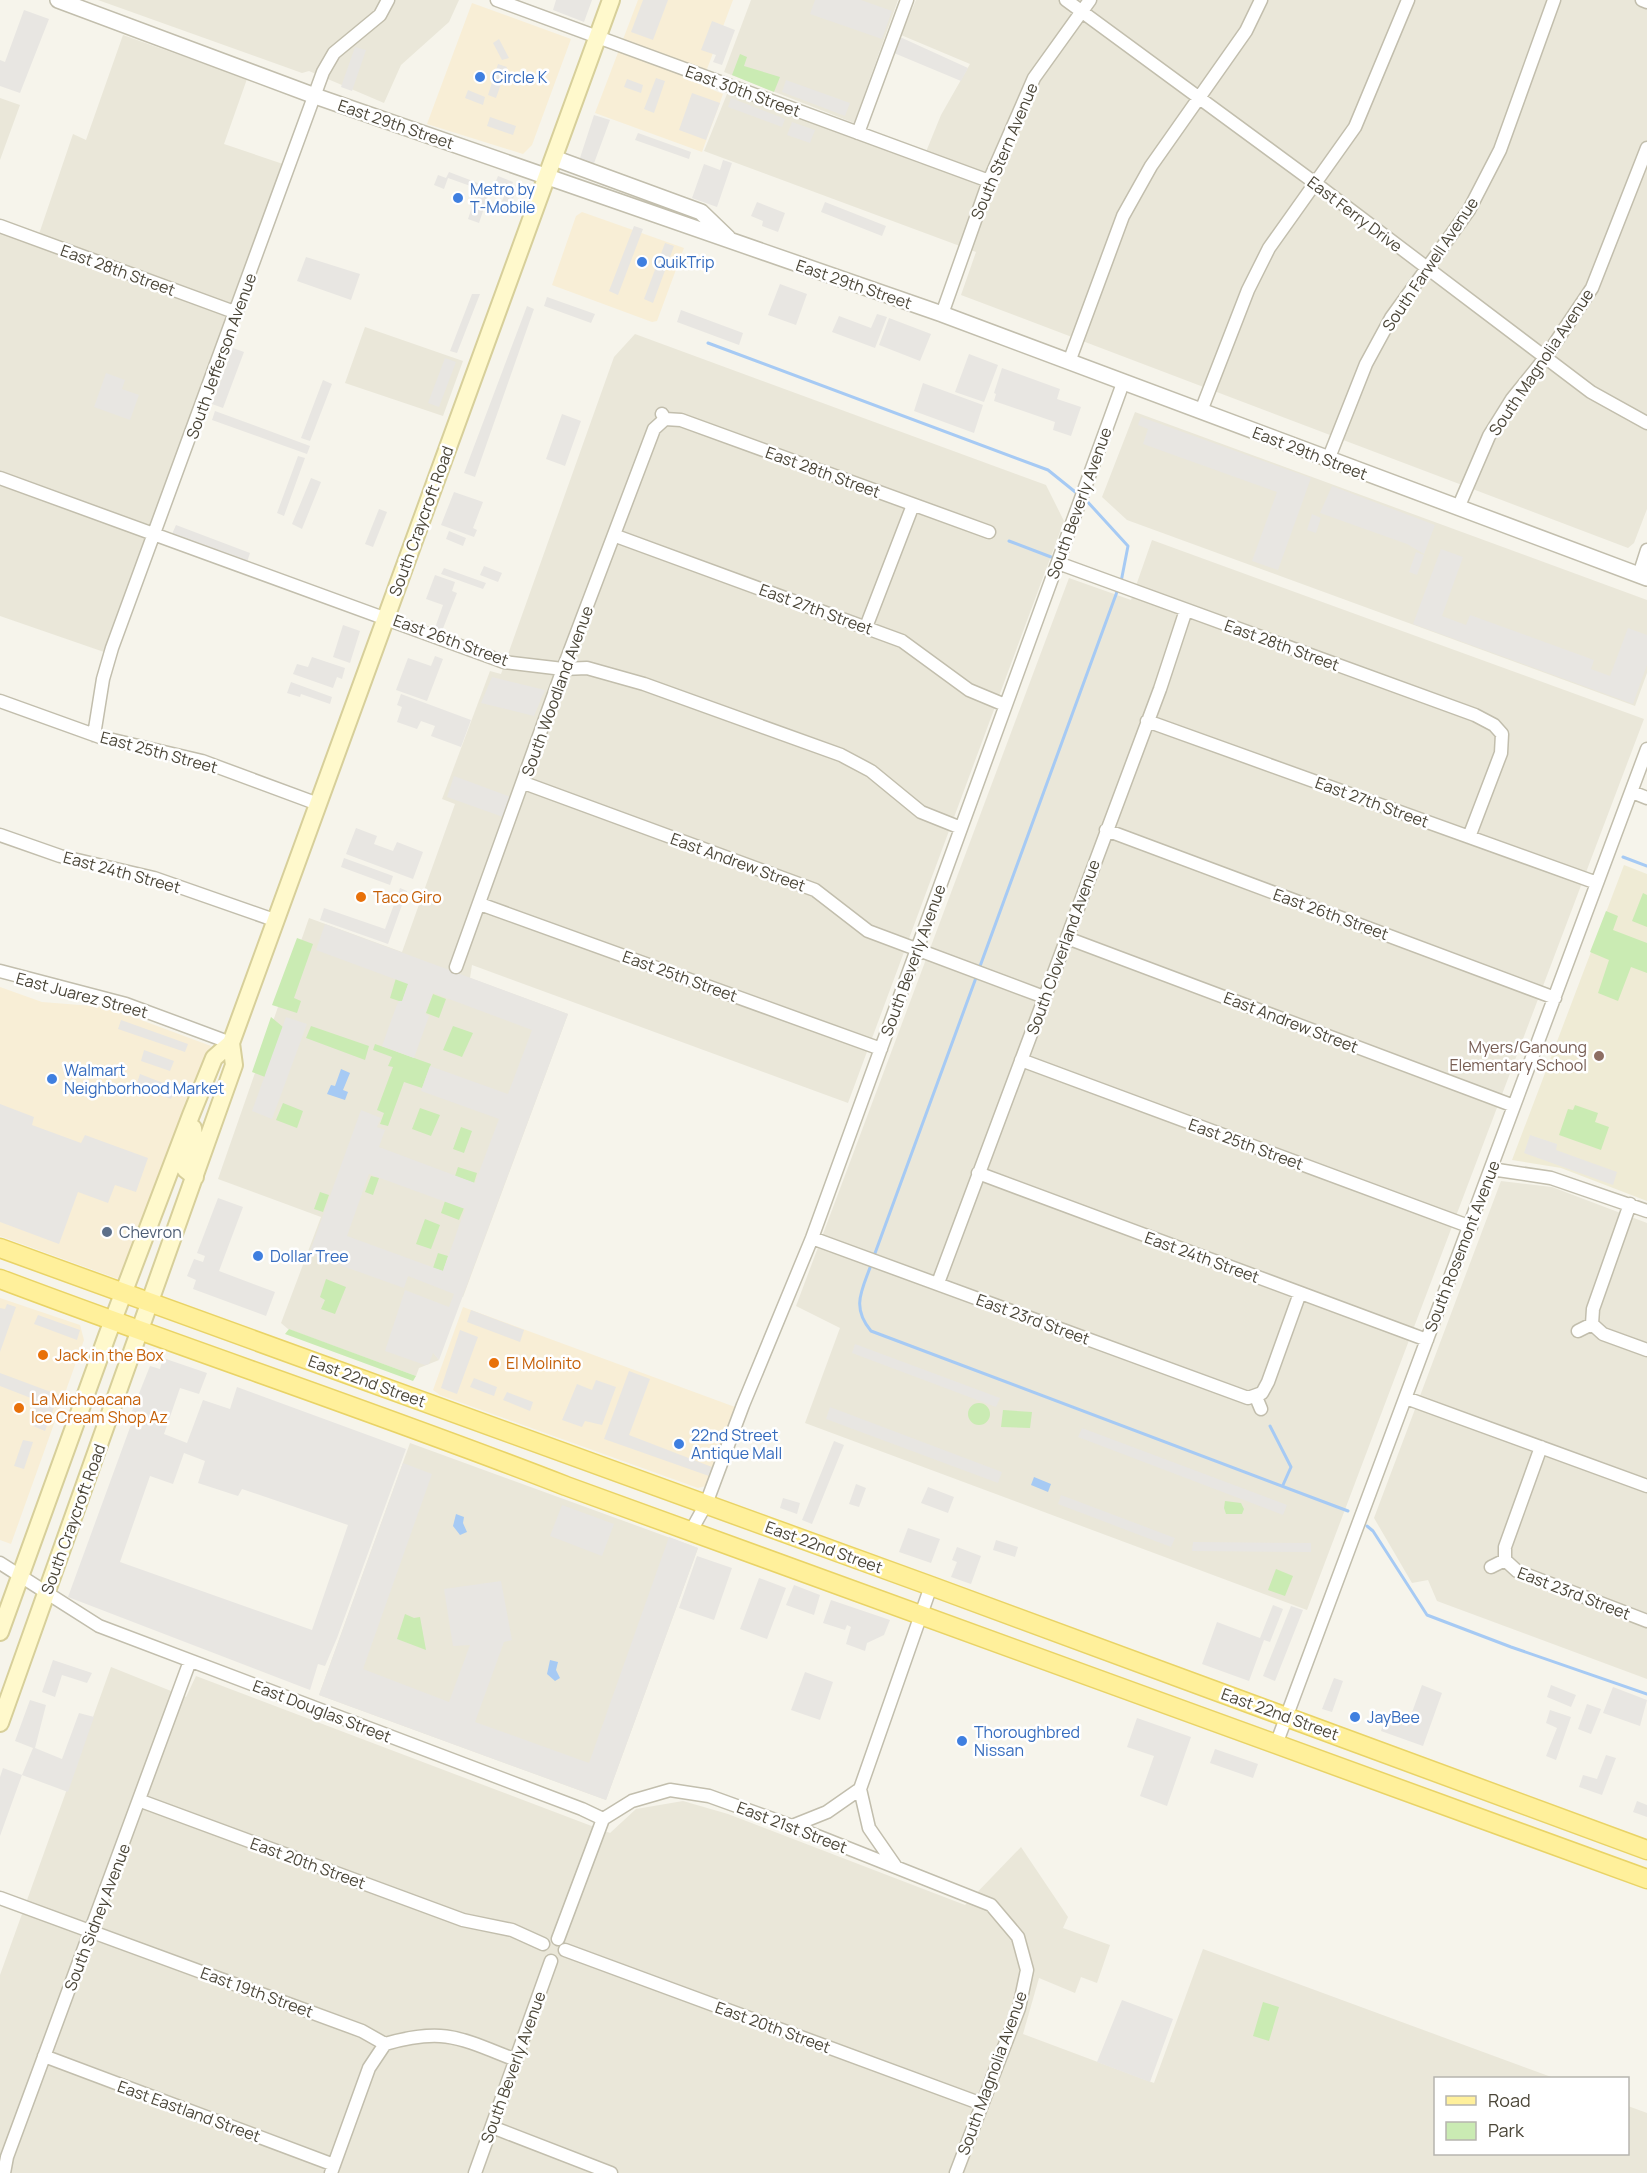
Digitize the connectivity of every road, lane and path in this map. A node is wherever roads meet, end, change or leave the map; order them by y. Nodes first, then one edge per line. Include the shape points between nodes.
1 (58, 0) edge
2 (388, 0) edge
3 (497, 0) edge
4 (611, 0) edge
5 (907, 0) edge
6 (1066, 0) edge
7 (1090, 0) edge
8 (1261, 0) edge
9 (1408, 0) edge
10 (1554, 0) edge
11 (1642, 0) edge
12 (1647, 2) edge
13 (1081, 12) junction
14 (598, 38) junction
15 (315, 96) junction
16 (1199, 99) junction
17 (858, 133) junction
18 (1647, 148) edge
19 (554, 158) junction
20 (548, 177) junction
21 (989, 181) junction
22 (1315, 183) junction
23 (0, 226) edge
24 (730, 240) junction
25 (1428, 270) junction
26 (237, 313) junction
27 (942, 314) junction
28 (1545, 358) junction
29 (1069, 362) junction
30 (1123, 383) junction
31 (1201, 411) junction
32 (663, 416) joint
33 (1647, 423) edge
34 (1328, 460) junction
35 (0, 478) edge
36 (913, 506) junction
37 (1458, 508) junction
38 (155, 532) junction
39 (988, 532) dead end
40 (616, 536) junction
41 (1647, 550) edge
42 (1058, 563) junction
43 (1643, 576) edge
44 (1186, 610) junction
45 (386, 617) junction
46 (866, 627) junction
47 (563, 669) junction
48 (0, 701) edge
49 (1005, 705) junction
50 (1147, 722) junction
51 (94, 735) junction
52 (1647, 749) edge
53 (524, 783) junction
54 (1632, 792) junction
55 (1647, 798) edge
56 (318, 804) junction
57 (961, 828) junction
58 (1106, 830) junction
59 (0, 835) edge
60 (1469, 837) junction
61 (1596, 883) junction
62 (480, 904) junction
63 (277, 921) junction
64 (1067, 938) junction
65 (916, 949) junction
66 (456, 967) dead end
67 (0, 971) edge
68 (1044, 997) junction
69 (1555, 998) junction
70 (231, 1043) junction
71 (881, 1049) junction
72 (1021, 1060) junction
73 (1514, 1106) junction
74 (191, 1115) junction
75 (1491, 1169) junction
76 (978, 1173) junction
77 (195, 1177) junction
78 (1630, 1204) junction
79 (1647, 1211) edge
80 (1471, 1227) junction
81 (812, 1238) junction
82 (0, 1248) edge
83 (0, 1279) edge
84 (938, 1283) junction
85 (123, 1291) junction
86 (1300, 1293) junction
87 (152, 1301) junction
88 (112, 1321) junction
89 (1592, 1324) junction
90 (140, 1331) junction
91 (1578, 1331) dead end
92 (1427, 1340) junction
93 (1647, 1350) edge
94 (1406, 1398) junction
95 (1542, 1447) junction
96 (1647, 1486) edge
97 (706, 1504) junction
98 (691, 1531) junction
99 (1505, 1560) junction
100 (0, 1563) edge
101 (1491, 1567) dead end
102 (19, 1574) junction
103 (931, 1586) junction
104 (46, 1594) junction
105 (921, 1613) junction
106 (1647, 1621) edge
107 (0, 1632) edge
108 (190, 1661) junction
109 (1286, 1717) junction
110 (0, 1723) edge
111 (1277, 1742) junction
112 (860, 1789) junction
113 (141, 1800) junction
114 (603, 1819) junction
115 (792, 1826) junction
116 (1594, 1830) junction
117 (1647, 1850) edge
118 (1584, 1856) junction
119 (897, 1868) junction
120 (1647, 1879) edge
121 (0, 1898) edge
122 (92, 1931) junction
123 (543, 1944) junction
124 (562, 1945) junction
125 (551, 1960) junction
126 (385, 2044) junction
127 (44, 2056) junction
128 (516, 2060) junction
129 (982, 2104) junction
130 (492, 2127) junction
131 (333, 2169) edge
132 (4, 2173) edge
133 (476, 2173) edge
134 (611, 2173) edge
135 (956, 2173) edge

1 - 15 street, East 29th Street
2 - 15 street, South Jefferson Avenue via 380,15 334,53
3 - 14 street, East 30th Street
4 - 14 main road, South Craycroft Road
5 - 17 street
6 - 13 street, East Ferry Drive
7 - 13 street, South Stern Avenue
8 - 16 street
9 - 22 street via 1355,127
10 - 25 street, South Farwell Avenue via 1500,150 1469,210
11 - 12 street
13 - 16 street, East Ferry Drive
13 - 21 street, South Stern Avenue via 1034,78
14 - 17 street, East 30th Street
14 - 19 main road, South Craycroft Road
15 - 20 street, East 29th Street
15 - 26 street, South Jefferson Avenue
16 - 22 street, East Ferry Drive
16 - 29 street via 1151,166 1123,216
17 - 21 street, East 30th Street
18 - 28 street, South Magnolia Avenue via 1592,288
19 - 20 main road, South Craycroft Road
19 - 24 street via 701,212
20 - 24 street, East 29th Street
20 - 45 main road, South Craycroft Road
21 - 27 street, South Stern Avenue
22 - 25 street, East Ferry Drive
22 - 31 street via 1269,248 1248,290
23 - 26 street, East 28th Street
24 - 27 street, East 29th Street
25 - 28 street, East Ferry Drive
25 - 34 street, South Farwell Avenue via 1391,318 1366,364
26 - 38 street, South Jefferson Avenue
27 - 29 street, East 29th Street
28 - 33 street, East Ferry Drive via 1591,392
28 - 37 street, South Magnolia Avenue via 1489,436
29 - 30 street, East 29th Street
30 - 31 street, East 29th Street
30 - 42 street, South Beverly Avenue
31 - 34 street, East 29th Street
32 - 36 street, East 28th Street
32 - 40 street, South Woodland Avenue via 654,429
34 - 37 street, East 29th Street
35 - 38 street, East 26th Street
36 - 39 street, East 28th Street
36 - 46 street
37 - 43 street, East 29th Street
38 - 45 street, East 26th Street
38 - 51 street, South Jefferson Avenue via 112,648
40 - 46 street, East 27th Street
40 - 47 street, South Woodland Avenue
41 - 43 street
42 - 44 street, East 28th Street
42 - 49 street, South Beverly Avenue
44 - 50 street, South Cloverland Avenue
44 - 60 street, East 28th Street via 1507,731
45 - 47 street, East 26th Street via 504,662
45 - 56 main road, South Craycroft Road
46 - 49 street, East 27th Street via 902,641 969,690
47 - 53 street, South Woodland Avenue
47 - 57 street, East 26th Street via 587,668 644,684 841,755 871,771 921,812
48 - 51 street, East 25th Street
49 - 57 street, South Beverly Avenue
50 - 58 street, South Cloverland Avenue
50 - 60 street, East 27th Street
51 - 56 street, East 25th Street via 202,761
52 - 54 street, South Rosemont Avenue
53 - 62 street, South Woodland Avenue
53 - 65 street, East Andrew Street via 815,890 868,931
54 - 55 street
54 - 61 street, South Rosemont Avenue
56 - 63 main road, South Craycroft Road
57 - 65 street, South Beverly Avenue
58 - 64 street, South Cloverland Avenue
58 - 69 street, East 26th Street
59 - 63 street, East 24th Street via 60,856 154,878
60 - 61 street, East 27th Street
61 - 69 street, South Rosemont Avenue
62 - 66 street, South Woodland Avenue
62 - 71 street, East 25th Street
63 - 70 main road, South Craycroft Road
64 - 68 street, South Cloverland Avenue
64 - 73 street, East Andrew Street
65 - 68 street, East Andrew Street
65 - 71 street, South Beverly Avenue
67 - 70 street, East Juarez Street via 126,1004
68 - 72 street, South Cloverland Avenue
69 - 73 street, South Rosemont Avenue
70 - 74 main road, South Craycroft Road via 214,1058
70 - 77 main road, South Craycroft Road via 234,1065
71 - 81 street, South Beverly Avenue
72 - 76 street, South Cloverland Avenue
72 - 80 street, East 25th Street
73 - 75 street, South Rosemont Avenue
74 - 77 main road via 194,1137 185,1169
74 - 85 main road, South Craycroft Road
75 - 78 street via 1551,1178
75 - 80 street, South Rosemont Avenue
76 - 84 street, South Cloverland Avenue
76 - 86 street, East 24th Street
77 - 87 main road, South Craycroft Road
78 - 79 street
78 - 89 street via 1593,1309
80 - 92 street, South Rosemont Avenue
81 - 84 street, East 23rd Street
81 - 97 street, South Beverly Avenue
82 - 85 main road, East 22nd Street
83 - 88 main road, East 22nd Street
84 - 86 street, East 23rd Street via 1257,1401 1268,1382
85 - 87 main road, East 22nd Street
85 - 88 main road, South Craycroft Road
86 - 92 street, East 24th Street
87 - 90 main road, South Craycroft Road
87 - 97 main road, East 22nd Street
88 - 90 main road, East 22nd Street
88 - 102 main road, South Craycroft Road
89 - 91 street
89 - 93 street via 1603,1334
90 - 98 main road, East 22nd Street via 416,1427
90 - 104 main road, South Craycroft Road
92 - 94 street, South Rosemont Avenue
94 - 95 street
94 - 109 street, South Rosemont Avenue
95 - 96 street
95 - 99 street via 1505,1547
97 - 98 street, South Beverly Avenue
97 - 103 main road, East 22nd Street
98 - 105 main road, East 22nd Street
99 - 101 street
99 - 106 street, East 23rd Street via 1517,1571
100 - 102 street, East Douglas Street
102 - 104 street, East Douglas Street
102 - 107 main road, South Craycroft Road
103 - 105 street
103 - 109 main road, East 22nd Street
104 - 108 street, East Douglas Street via 99,1626
104 - 110 main road, South Craycroft Road
105 - 111 main road, East 22nd Street
105 - 112 street
108 - 113 street, South Sidney Avenue
108 - 114 street, East Douglas Street
109 - 111 street, South Rosemont Avenue
109 - 116 main road, East 22nd Street
111 - 118 main road, East 22nd Street
112 - 115 street via 827,1812
112 - 119 street, East 21st Street via 869,1828
113 - 122 street, South Sidney Avenue
113 - 123 street, East 20th Street via 463,1920 512,1930
114 - 115 street, East 21st Street via 632,1801 670,1790 709,1796
114 - 124 street
115 - 119 street, East 21st Street
116 - 117 main road, East 22nd Street
116 - 118 main road
118 - 120 main road, East 22nd Street
119 - 129 street, South Magnolia Avenue via 991,1905 1018,1937 1027,1970 1018,2008
121 - 122 street, East 19th Street
122 - 126 street, East 19th Street via 362,2031
122 - 127 street, South Sidney Avenue
123 - 124 street via 549,1938
123 - 125 street via 543,1954
124 - 125 street via 559,1959
124 - 129 street, East 20th Street
125 - 128 street, South Beverly Avenue
126 - 128 street via 417,2035 455,2036
126 - 131 street via 369,2068
127 - 131 street, East Eastland Street
127 - 132 street, South Sidney Avenue
128 - 130 street, South Beverly Avenue
129 - 135 street, South Magnolia Avenue
130 - 133 street, South Beverly Avenue
130 - 134 street

